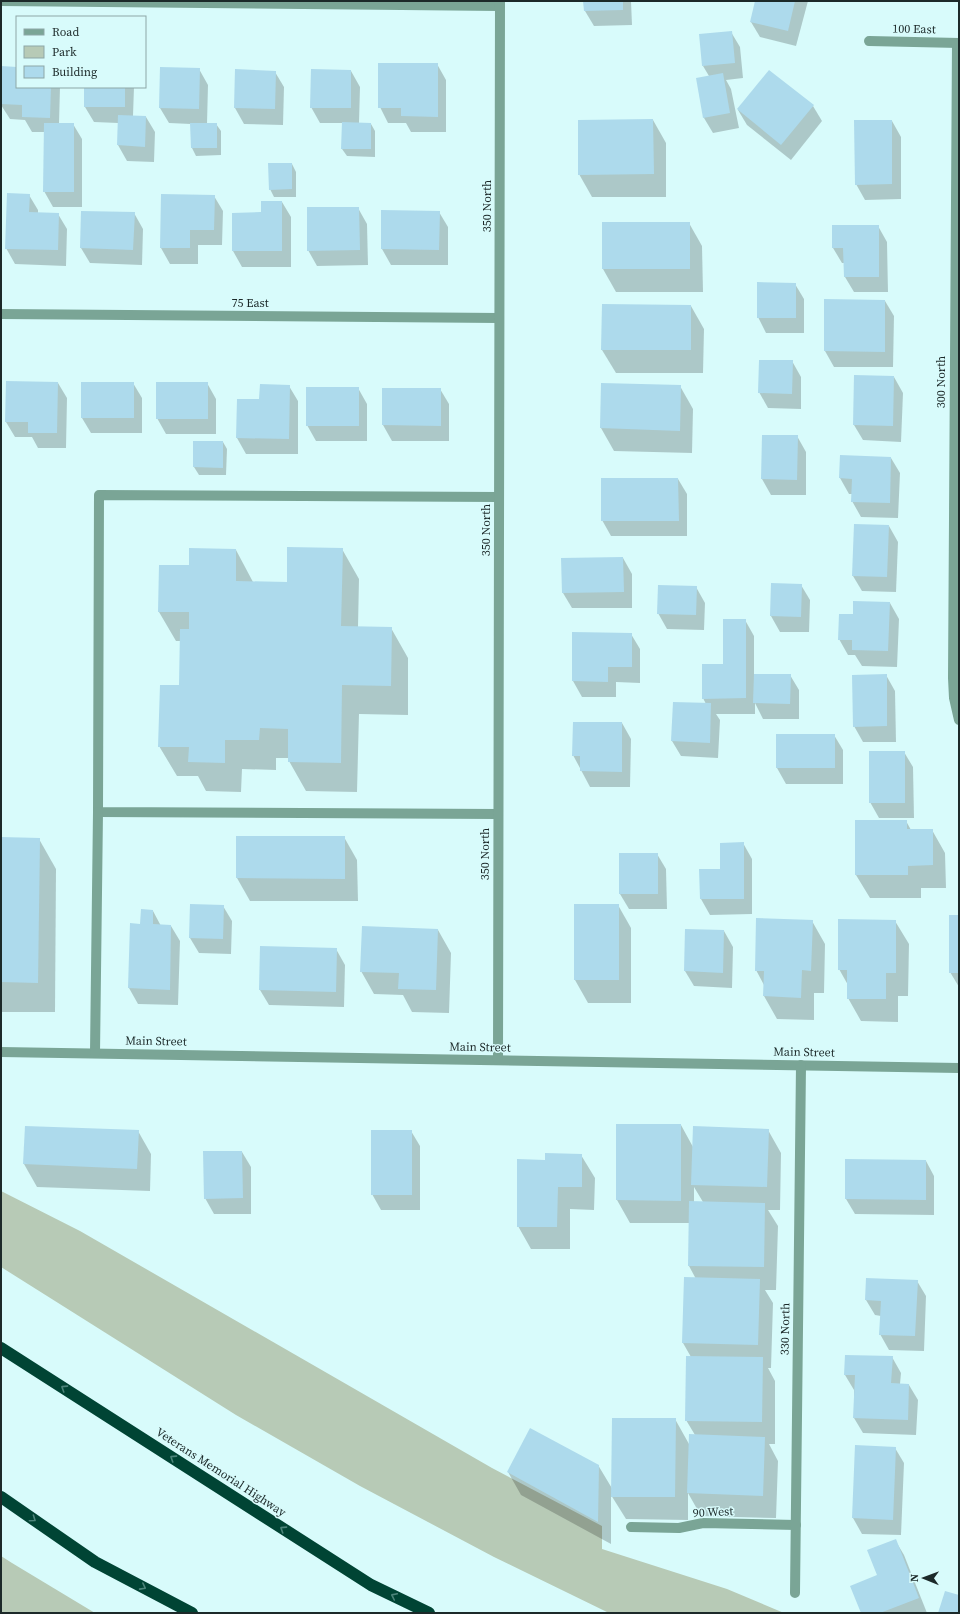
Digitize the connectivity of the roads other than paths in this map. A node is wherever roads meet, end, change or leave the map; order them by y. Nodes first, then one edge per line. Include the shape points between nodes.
1 (1, 1) edge
2 (500, 4) edge
3 (869, 42) dead end
4 (958, 43) edge
5 (1, 314) edge
6 (499, 318) junction
7 (499, 497) junction
8 (959, 720) edge
9 (98, 812) junction
10 (498, 814) junction
11 (1, 1052) edge
12 (95, 1053) junction
13 (498, 1060) junction
14 (801, 1065) junction
15 (959, 1068) edge
16 (1, 1348) edge
17 (1, 1497) edge
18 (796, 1526) junction
19 (631, 1527) dead end
20 (795, 1593) dead end
21 (192, 1613) edge
22 (429, 1613) edge

1 - 2 street
2 - 6 street, 350 North
3 - 4 street, 100 East
4 - 8 street, 300 North via 953,678
5 - 6 street, 75 East
6 - 7 street, 350 North
7 - 9 street via 100,495
7 - 10 street, 350 North
9 - 10 street
9 - 12 street
10 - 13 street, 350 North
11 - 12 street, Main Street
12 - 13 street, Main Street
13 - 14 street, Main Street
14 - 15 street, Main Street
14 - 18 street, 330 North
22 -> 16 highway, Veterans Memorial Highway via 371,1585
17 -> 21 highway via 95,1562
18 - 19 street, 90 West via 703,1524 679,1528
18 - 20 street, 330 North

